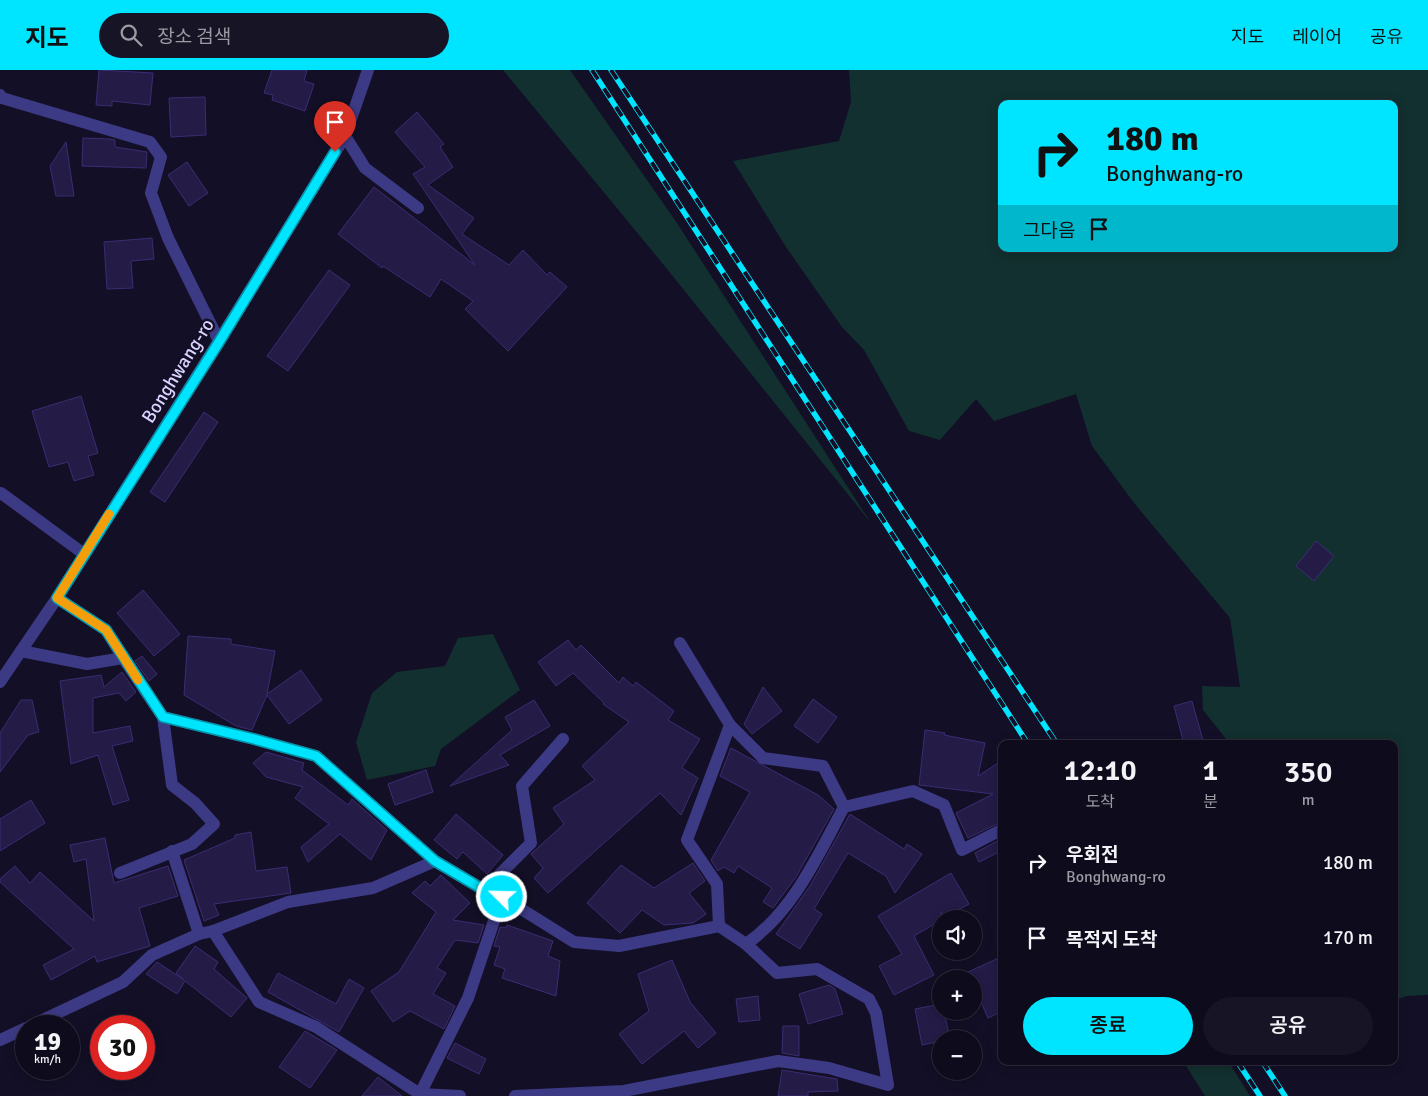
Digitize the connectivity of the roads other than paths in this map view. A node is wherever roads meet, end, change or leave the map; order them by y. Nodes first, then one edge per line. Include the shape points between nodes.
1 (368, 70) edge
2 (0, 95) edge
3 (345, 136) junction
4 (418, 208) dead end
5 (219, 342) junction
6 (1, 493) edge
7 (84, 554) junction
8 (57, 598) junction
9 (680, 643) dead end
10 (21, 651) junction
11 (123, 658) junction
12 (0, 682) edge
13 (163, 717) junction
14 (730, 725) junction
15 (563, 739) dead end
16 (844, 807) junction
17 (998, 832) edge
18 (172, 851) junction
19 (435, 861) junction
20 (120, 873) dead end
21 (484, 890) junction
22 (502, 897) junction
23 (718, 926) junction
24 (214, 931) junction
25 (199, 934) junction
26 (746, 944) junction
27 (53, 1015) edge
28 (15, 1033) edge
29 (0, 1040) edge
30 (419, 1095) edge
31 (460, 1096) edge
32 (516, 1096) edge

1 - 3 street, Bonghwang-ro
2 - 5 street via 150,142 161,157 151,193 168,238
3 - 4 street via 365,168
3 - 5 street, Bonghwang-ro
5 - 7 street, Bonghwang-ro
6 - 7 street
7 - 8 street, Bonghwang-ro
8 - 10 street, Bonghwang-ro
8 - 11 street via 106,630
9 - 14 street
10 - 11 street via 88,664
10 - 12 street, Bonghwang-ro
11 - 13 street
13 - 18 street via 172,785 214,824 192,844
13 - 19 street via 316,756
14 - 16 street via 763,758 823,766
14 - 23 street via 688,840 717,884
15 - 21 street via 522,786 531,843
16 - 17 street via 913,791 944,805 962,850
16 - 26 street via 805,879 763,933
18 - 20 street
18 - 25 street
19 - 21 street
19 - 24 street via 373,888 288,902
21 - 22 street
22 - 23 street via 574,942 619,946
22 - 30 street via 468,998
23 - 26 street
24 - 25 street
24 - 30 street via 259,1002 316,1027
25 - 27 street via 152,956 123,982
26 - 32 street via 777,973 817,969 869,999 876,1013 888,1085 829,1068 778,1061 624,1091
28 - 29 street
30 - 31 street

